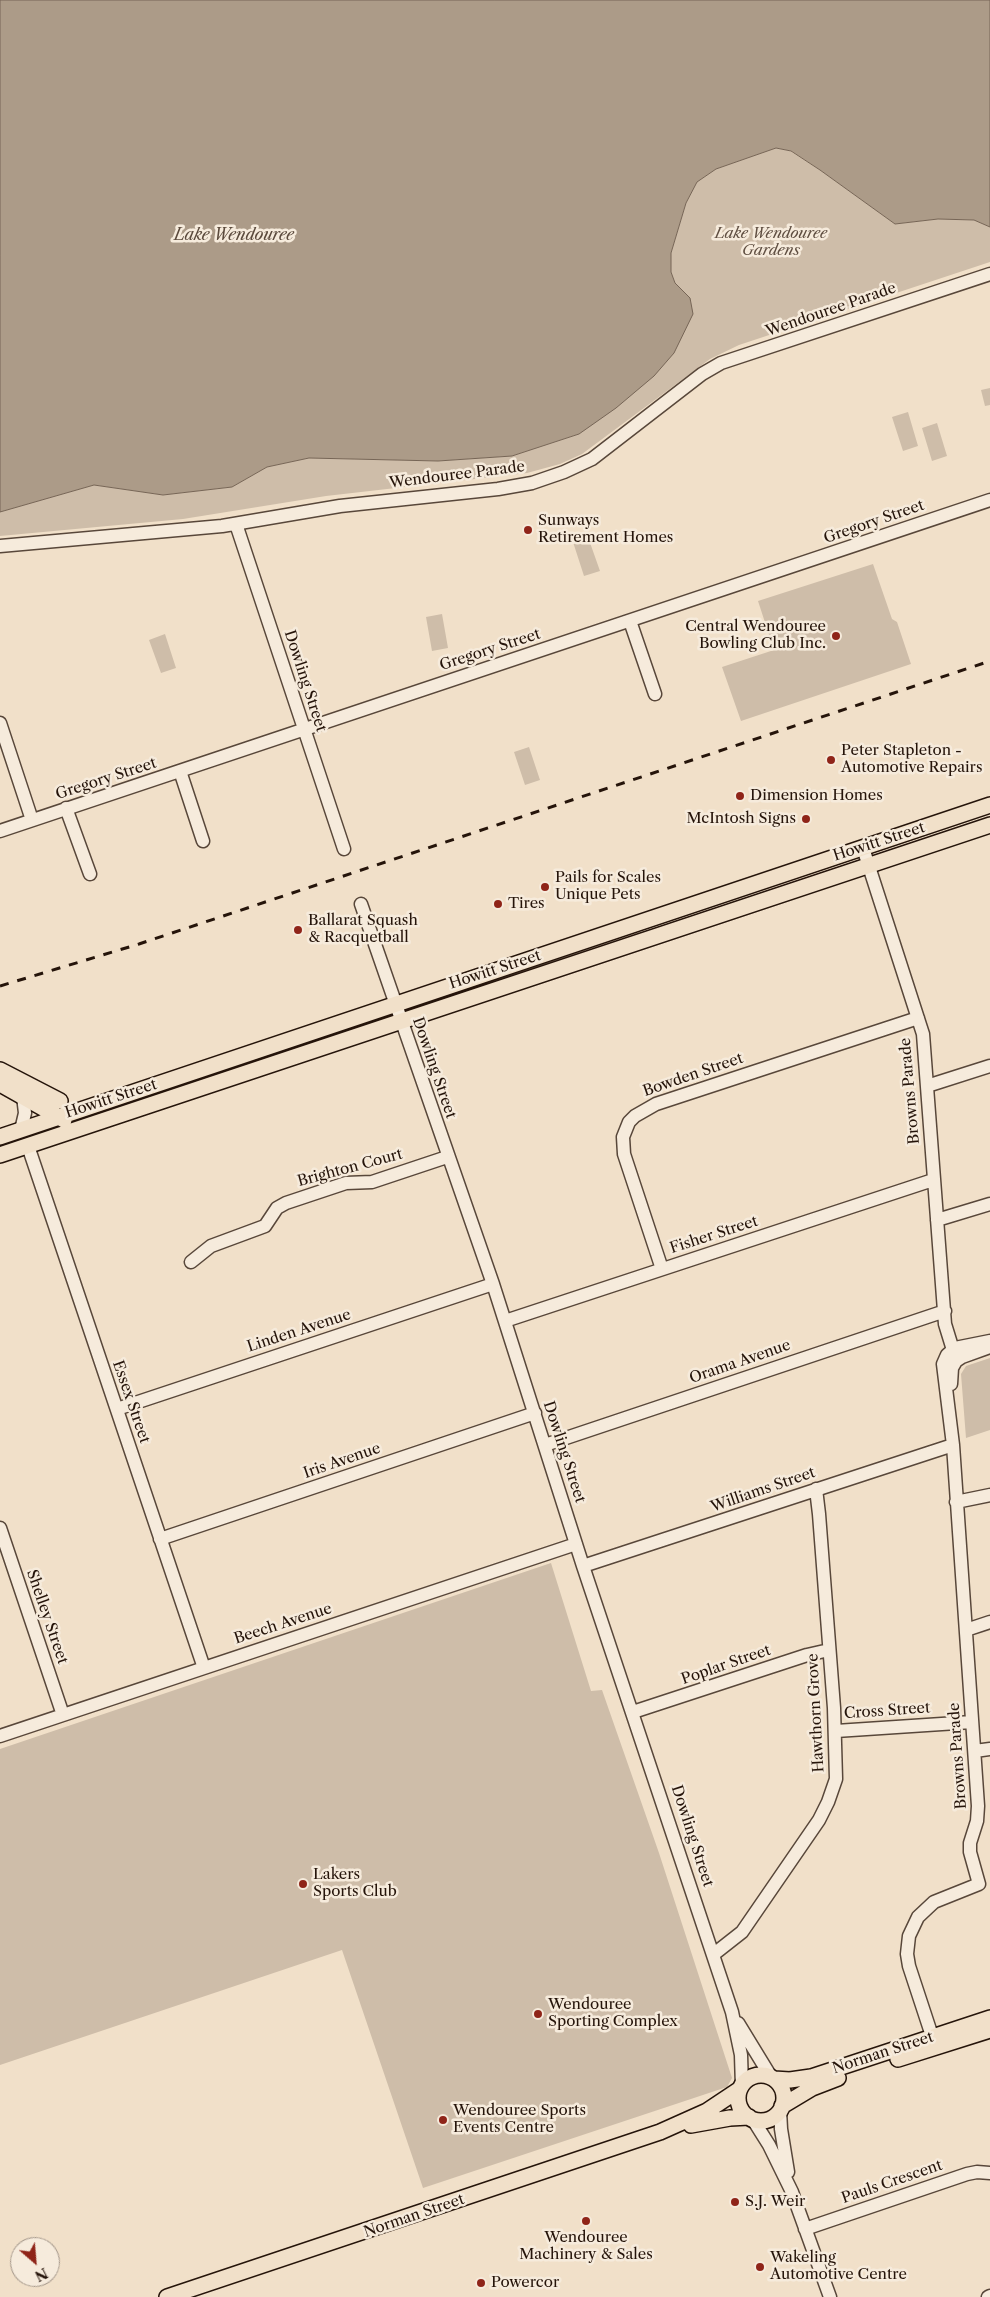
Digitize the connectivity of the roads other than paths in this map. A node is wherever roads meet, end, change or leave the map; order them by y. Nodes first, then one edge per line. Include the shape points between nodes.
1 (990, 274) edge
2 (990, 500) edge
3 (236, 524) junction
4 (0, 546) edge
5 (630, 621) junction
6 (655, 694) dead end
7 (0, 722) edge
8 (304, 729) junction
9 (180, 771) junction
10 (990, 805) edge
11 (66, 808) junction
12 (32, 820) junction
13 (990, 825) edge
14 (0, 831) edge
15 (203, 841) dead end
16 (863, 848) junction
17 (344, 849) dead end
18 (869, 864) junction
19 (90, 874) dead end
20 (361, 904) dead end
21 (395, 1003) junction
22 (918, 1018) junction
23 (402, 1022) junction
24 (990, 1066) edge
25 (0, 1070) edge
26 (188, 1074) junction
27 (0, 1084) edge
28 (927, 1086) junction
29 (194, 1090) junction
30 (23, 1096) junction
31 (60, 1108) junction
32 (77, 1110) junction
33 (21, 1130) junction
34 (74, 1130) junction
35 (0, 1137) edge
36 (28, 1146) junction
37 (0, 1155) edge
38 (447, 1157) junction
39 (933, 1180) junction
40 (990, 1204) edge
41 (937, 1220) junction
42 (191, 1262) dead end
43 (662, 1269) junction
44 (493, 1284) junction
45 (945, 1311) junction
46 (505, 1321) junction
47 (990, 1341) edge
48 (990, 1347) edge
49 (958, 1351) junction
50 (116, 1409) junction
51 (535, 1413) junction
52 (545, 1445) junction
53 (952, 1445) junction
54 (816, 1489) junction
55 (990, 1494) edge
56 (956, 1502) junction
57 (0, 1528) edge
58 (160, 1539) junction
59 (576, 1544) junction
60 (583, 1566) junction
61 (990, 1622) edge
62 (966, 1630) junction
63 (829, 1650) junction
64 (204, 1668) junction
65 (634, 1712) junction
66 (63, 1715) junction
67 (972, 1722) junction
68 (836, 1731) junction
69 (0, 1736) edge
70 (990, 1749) edge
71 (974, 1751) junction
72 (985, 1882) edge
73 (714, 1954) junction
74 (732, 2012) junction
75 (990, 2018) edge
76 (990, 2030) edge
77 (934, 2042) junction
78 (772, 2078) junction
79 (741, 2088) junction
80 (781, 2108) junction
81 (750, 2118) junction
82 (660, 2132) junction
83 (990, 2173) edge
84 (792, 2192) junction
85 (805, 2229) junction
86 (167, 2297) edge
87 (830, 2297) edge

1 - 3 street, Wendouree Parade via 721,364 702,374 592,459 547,478 498,489 340,506
2 - 5 street, Gregory Street
3 - 4 street, Wendouree Parade
3 - 8 street, Dowling Street
5 - 6 street
5 - 8 street, Gregory Street
7 - 12 street
8 - 9 street, Gregory Street
8 - 17 street, Dowling Street
9 - 11 street, Gregory Street
9 - 15 street
10 - 16 main road, Howitt Street
11 - 12 street, Gregory Street
11 - 19 street
12 - 14 street, Gregory Street
13 - 18 main road, Howitt Street
16 - 18 street, Browns Parade
16 - 21 main road, Howitt Street
18 - 22 street, Browns Parade
18 - 23 main road, Howitt Street
20 - 21 street, Dowling Street
21 - 23 street, Dowling Street
21 - 26 main road, Howitt Street
22 - 28 street, Browns Parade via 924,1038
22 - 43 street, Bowden Street via 656,1104 635,1116 623,1137 624,1154
23 - 29 main road, Howitt Street
23 - 38 street, Dowling Street
24 - 28 street
25 - 31 main road
26 - 29 main road
26 - 32 main road, Howitt Street
27 - 30 main road
28 - 39 street, Browns Parade
29 - 34 main road, Howitt Street
30 - 31 main road
30 - 33 street via 25,1113
31 - 32 main road, Howitt Street
31 - 33 main road, Howitt Street
31 - 34 main road
32 - 34 street
33 - 35 main road, Howitt Street
34 - 36 main road, Howitt Street
36 - 37 main road, Howitt Street
36 - 50 street, Essex Street
38 - 42 street, Brighton Court via 372,1182 346,1182 286,1202 277,1208 266,1225 211,1246
38 - 44 street, Dowling Street
39 - 41 street, Browns Parade
39 - 43 street, Fisher Street
40 - 41 street
41 - 45 street, Browns Parade
43 - 46 street, Fisher Street
44 - 46 street, Dowling Street
44 - 50 street, Linden Avenue
45 - 49 street, Browns Parade via 953,1323
45 - 52 street, Orama Avenue
46 - 51 street, Dowling Street
47 - 49 street
48 - 49 street
49 - 53 street, Browns Parade via 947,1355 943,1364
50 - 58 street, Essex Street
51 - 52 street, Dowling Street
51 - 58 street, Iris Avenue
52 - 59 street, Dowling Street
53 - 54 street, Williams Street
53 - 56 street, Browns Parade
54 - 60 street, Williams Street
54 - 63 street, Hawthorn Grove
55 - 56 street
56 - 62 street, Browns Parade
57 - 66 street, Shelley Street
58 - 64 street, Essex Street
59 - 60 street, Dowling Street
59 - 64 street, Beech Avenue
60 - 65 street, Dowling Street
61 - 62 street
62 - 67 street, Browns Parade
63 - 65 street, Poplar Street
63 - 68 street, Hawthorn Grove
64 - 66 street, Beech Avenue
65 - 73 street, Dowling Street
66 - 69 street, Beech Avenue
67 - 68 street, Cross Street
67 - 71 street, Browns Parade
68 - 73 street, Hawthorn Grove via 836,1779 825,1809 742,1932
70 - 71 street
71 - 72 street, Browns Parade via 978,1813 970,1847 971,1861
72 - 77 street, Browns Parade via 934,1902 918,1917 909,1936 909,1966
73 - 74 street, Dowling Street
74 - 78 street, Dowling Street
74 - 79 street, Dowling Street via 742,2063
75 - 77 main road, Norman Street
76 - 77 main road, Norman Street
77 - 78 main road, Norman Street via 811,2076 790,2080
77 - 80 main road, Norman Street via 826,2082
78 - 79 main road, Norman Street via 757,2076
78 - 80 main road via 782,2089
79 - 81 main road via 740,2104
79 - 82 main road, Norman Street via 707,2111
80 - 81 main road, Norman Street via 774,2117 765,2120
80 - 84 street via 782,2141
81 - 82 main road, Norman Street via 707,2122
81 - 84 street via 770,2145
82 - 86 main road, Norman Street
83 - 85 street, Pauls Crescent via 967,2174
84 - 85 street
85 - 87 street

